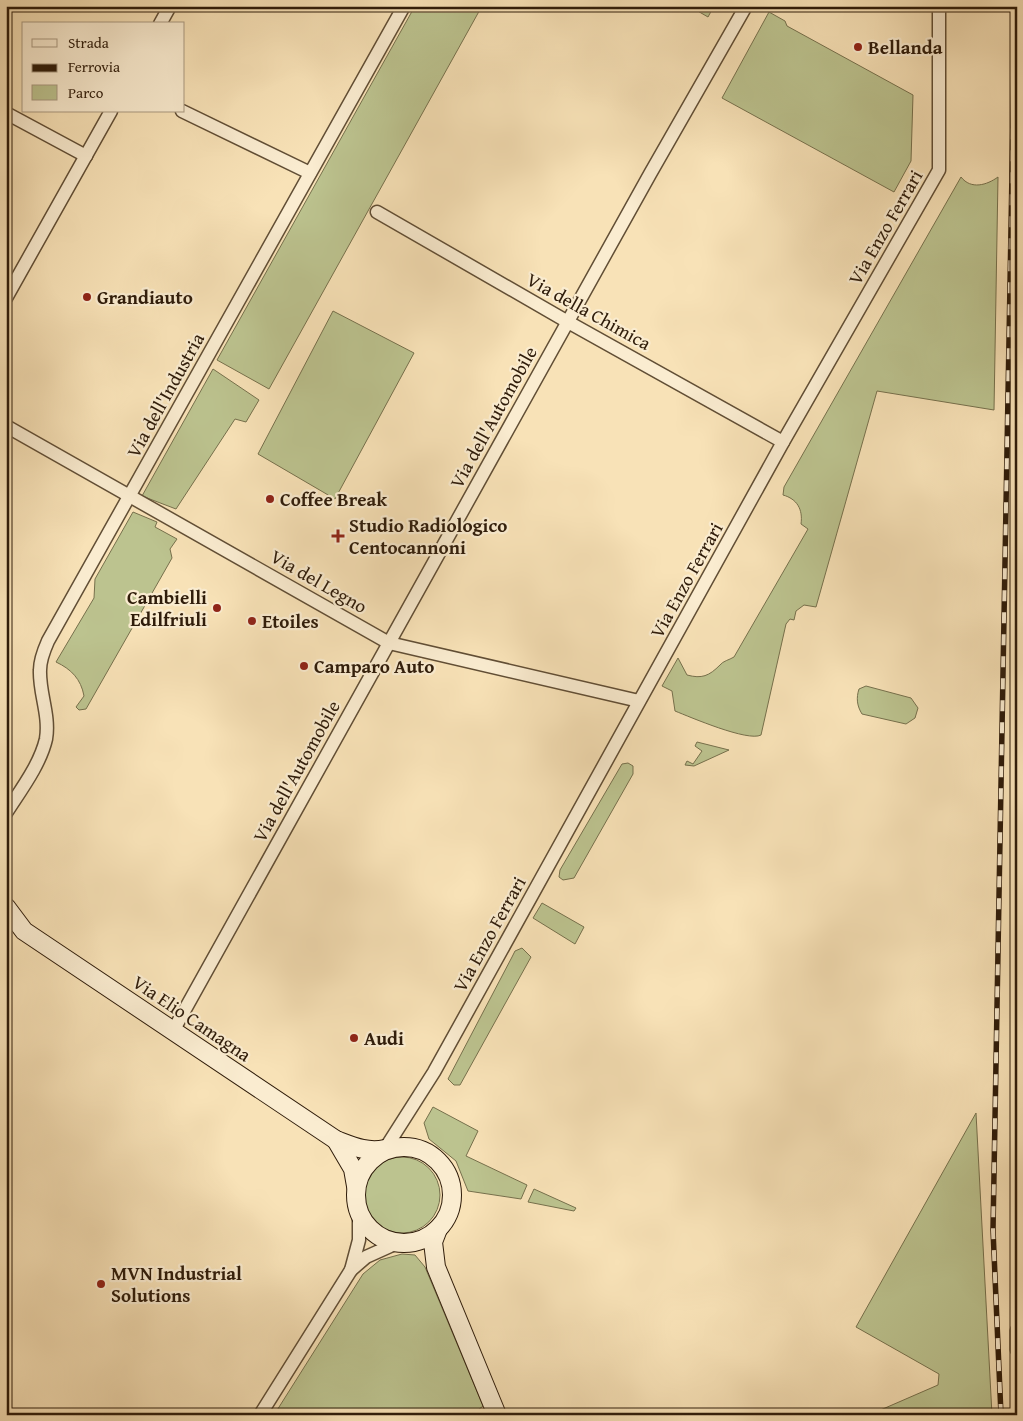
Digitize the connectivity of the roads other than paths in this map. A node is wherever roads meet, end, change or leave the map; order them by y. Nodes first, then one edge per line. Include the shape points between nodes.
1 (170, 6) edge
2 (404, 6) edge
3 (746, 6) edge
4 (939, 6) edge
5 (161, 22) edge
6 (110, 112) edge
7 (184, 112) edge
8 (6, 113) edge
9 (86, 156) junction
10 (310, 174) junction
11 (377, 212) dead end
12 (6, 298) edge
13 (568, 322) junction
14 (6, 426) edge
15 (783, 442) junction
16 (131, 495) junction
17 (389, 643) junction
18 (639, 701) junction
19 (6, 814) edge
20 (6, 907) edge
21 (6, 927) edge
22 (24, 931) junction
23 (173, 1031) junction
24 (336, 1140) junction
25 (385, 1149) junction
26 (356, 1186) junction
27 (359, 1214) junction
28 (438, 1229) junction
29 (402, 1243) junction
30 (436, 1267) junction
31 (351, 1270) junction
32 (1017, 1330) edge
33 (1017, 1350) edge
34 (260, 1415) edge
35 (497, 1415) edge

1 - 5 street
2 - 10 street, Via dell'Industria
3 - 13 street, Via dell'Automobile
4 - 15 street, Via Enzo Ferrari via 939,170
6 - 9 street
7 - 10 street
8 - 9 street
9 - 12 street
10 - 16 street, Via dell'Industria
11 - 13 street, Via della Chimica
13 - 15 street, Via della Chimica
13 - 17 street, Via dell'Automobile
14 - 16 street, Via del Legno
15 - 18 street, Via Enzo Ferrari
16 - 17 street, Via del Legno
16 - 19 street, Via dell'Industria via 42,656 40,672 46,710 46,738
17 - 18 street, Via del Legno
17 - 23 street, Via dell'Automobile
18 - 25 street, Via Enzo Ferrari via 434,1072
20 - 22 street, Via Elio Camagna
21 - 22 street, Via Elio Camagna
22 - 23 street, Via Elio Camagna
23 - 24 street, Via Elio Camagna
24 - 25 street, Via Elio Camagna via 361,1149
24 - 26 street, Via Elio Camagna via 353,1169
25 - 26 street via 368,1163
25 - 28 street via 420,1149 431,1155 448,1174 452,1201 448,1216
26 - 27 street
27 - 29 street via 374,1232 386,1240
27 - 31 street via 359,1240
28 - 29 street via 430,1236
28 - 30 street via 433,1242
29 - 30 street via 421,1250
29 - 31 street via 366,1257
30 - 35 street
31 - 34 street
32 - 33 street

